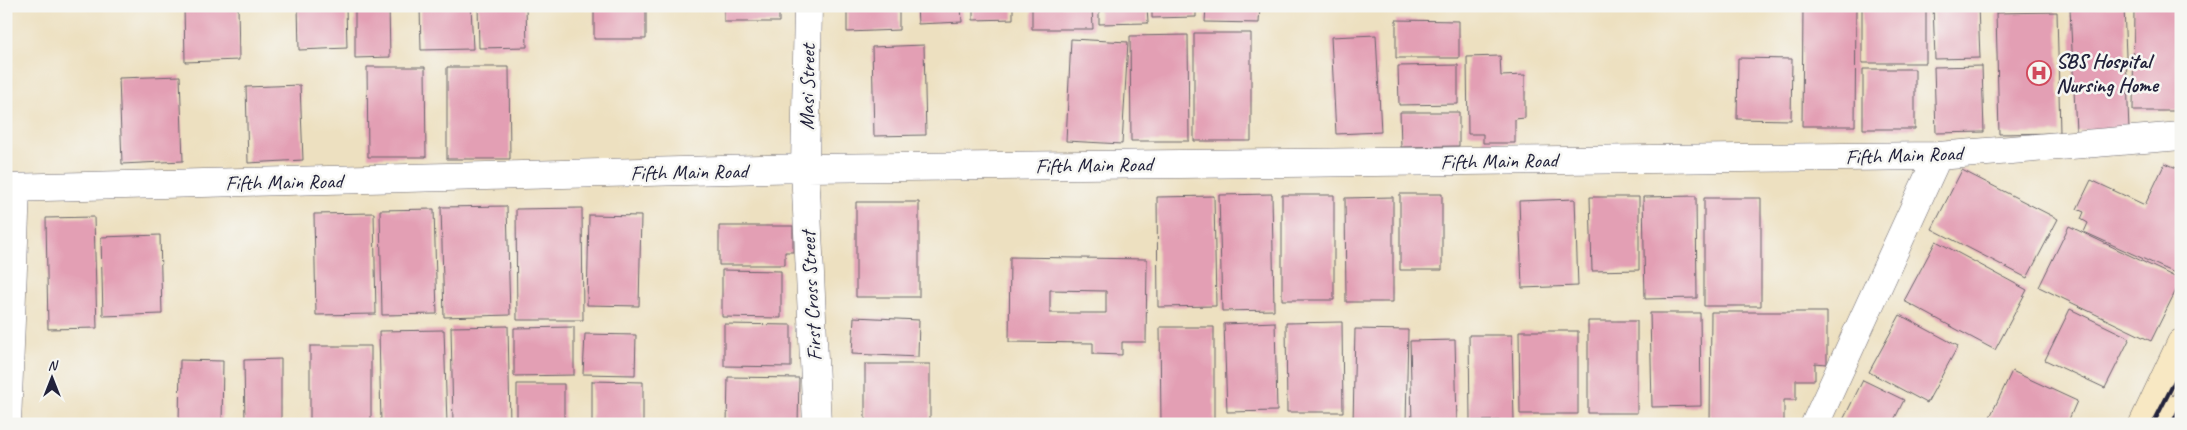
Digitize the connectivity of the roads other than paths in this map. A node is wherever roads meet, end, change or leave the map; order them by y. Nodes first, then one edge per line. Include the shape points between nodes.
1 (808, 6) edge
2 (2181, 136) edge
3 (1938, 156) junction
4 (806, 168) junction
5 (11, 189) edge
6 (2181, 343) edge
7 (6, 402) edge
8 (2181, 407) edge
9 (1818, 419) edge
10 (7, 424) edge
11 (818, 424) edge
12 (2142, 424) edge
13 (2173, 424) edge

1 - 4 street, Masi Street
2 - 3 street, Fifth Main Road
3 - 4 street, Fifth Main Road
3 - 9 street
4 - 5 street, Fifth Main Road
4 - 11 street, First Cross Street
5 - 7 street
6 - 12 main road
7 - 10 street
8 - 13 main road

